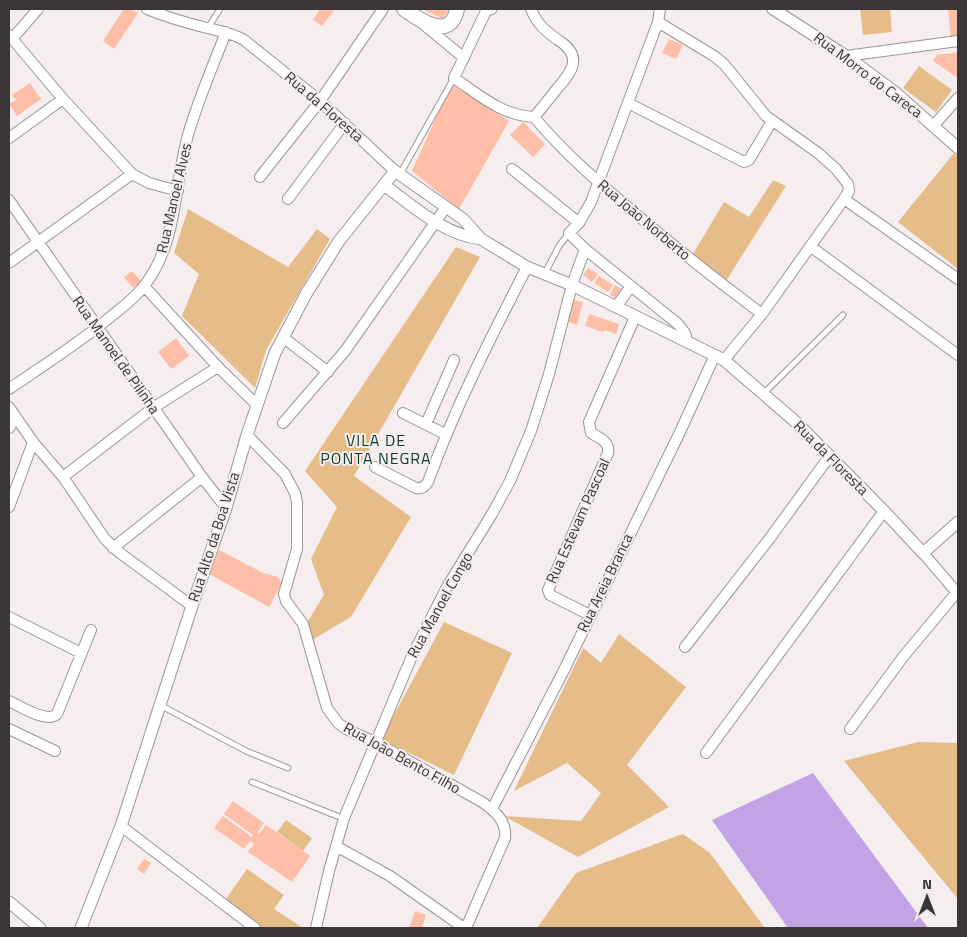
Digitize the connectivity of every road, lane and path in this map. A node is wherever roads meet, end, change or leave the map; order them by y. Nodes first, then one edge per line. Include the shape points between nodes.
1 (38, 9) edge
2 (148, 9) edge
3 (220, 9) edge
4 (383, 9) edge
5 (404, 9) edge
6 (457, 9) edge
7 (486, 9) edge
8 (491, 9) edge
9 (531, 9) edge
10 (660, 9) edge
11 (773, 9) edge
12 (421, 21) junction
13 (658, 22) junction
14 (207, 28) junction
15 (226, 32) junction
16 (10, 37) edge
17 (958, 41) edge
18 (846, 56) junction
19 (464, 58) junction
20 (454, 78) junction
21 (958, 98) edge
22 (63, 99) junction
23 (320, 101) junction
24 (628, 103) junction
25 (534, 117) junction
26 (772, 121) junction
27 (345, 123) junction
28 (934, 125) junction
29 (9, 138) edge
30 (958, 148) edge
31 (512, 169) dead end
32 (398, 172) junction
33 (132, 174) junction
34 (260, 177) dead end
35 (598, 182) junction
36 (384, 185) junction
37 (178, 190) junction
38 (288, 199) dead end
39 (844, 199) junction
40 (9, 200) edge
41 (446, 207) junction
42 (435, 221) junction
43 (579, 222) junction
44 (569, 233) junction
45 (481, 239) junction
46 (38, 242) junction
47 (810, 246) junction
48 (585, 249) junction
49 (9, 263) edge
50 (527, 267) junction
51 (545, 274) junction
52 (958, 279) edge
53 (572, 285) junction
54 (144, 286) junction
55 (631, 286) junction
56 (616, 307) junction
57 (762, 314) junction
58 (843, 315) dead end
59 (635, 317) junction
60 (98, 328) junction
61 (284, 338) junction
62 (687, 342) junction
63 (958, 355) edge
64 (720, 358) junction
65 (454, 360) dead end
66 (218, 366) junction
67 (328, 372) junction
68 (9, 389) edge
69 (763, 393) junction
70 (257, 405) junction
71 (9, 407) edge
72 (153, 408) junction
73 (403, 413) dead end
74 (16, 417) junction
75 (283, 423) dead end
76 (426, 424) junction
77 (9, 428) edge
78 (247, 434) junction
79 (446, 434) junction
80 (34, 442) junction
81 (829, 457) junction
82 (375, 467) dead end
83 (63, 477) junction
84 (202, 477) junction
85 (9, 507) edge
86 (226, 508) junction
87 (884, 511) junction
88 (958, 522) edge
89 (113, 548) junction
90 (923, 553) junction
91 (957, 593) edge
92 (192, 606) junction
93 (590, 615) junction
94 (9, 617) edge
95 (92, 630) dead end
96 (685, 648) dead end
97 (81, 653) junction
98 (9, 701) edge
99 (160, 705) junction
100 (9, 729) edge
101 (850, 729) dead end
102 (375, 742) junction
103 (55, 752) dead end
104 (706, 753) dead end
105 (288, 768) dead end
106 (252, 782) dead end
107 (492, 809) junction
108 (341, 817) junction
109 (121, 826) junction
110 (336, 846) junction
111 (9, 902) edge
112 (40, 928) edge
113 (81, 928) edge
114 (255, 928) edge
115 (316, 928) edge
116 (465, 928) edge

1 - 16 street
2 - 14 street, Rua da Floresta
3 - 14 lane
4 - 23 street
5 - 12 main road
6 - 12 main road via 446,25 434,26
7 - 8 street
7 - 19 street
9 - 25 street via 541,27 569,49 574,59 571,71
10 - 13 street
11 - 18 street, Rua Morro do Careca
12 - 19 street
13 - 24 street
13 - 26 street via 724,64
14 - 15 street, Rua da Floresta
15 - 23 street, Rua da Floresta via 244,40
15 - 37 street, Rua Manoel Alves via 188,136
16 - 22 street
17 - 18 street
18 - 28 street, Rua Morro do Careca via 896,92
19 - 20 street
20 - 25 street via 512,114
20 - 32 lane
21 - 28 street
22 - 29 street
22 - 33 street
23 - 27 street, Rua da Floresta
23 - 34 street
24 - 26 street via 744,162 749,160
24 - 35 street
25 - 35 street, Rua João Norberto
26 - 39 street via 836,169 848,184 849,191
27 - 32 street, Rua da Floresta
27 - 38 street
28 - 30 street, Rua Morro do Careca
31 - 43 street
32 - 36 street, Rua Alto da Boa Vista
32 - 41 street, Rua da Floresta
33 - 37 street via 149,183
33 - 46 street
35 - 43 street
35 - 57 street, Rua João Norberto via 700,268
36 - 42 street, Rua da Floresta
36 - 61 street, Rua Alto da Boa Vista via 339,241 306,294
37 - 54 street, Rua Manoel Alves via 165,248
39 - 47 street, Rua Areia Branca
39 - 52 street
40 - 46 street, Rua Manoel de Pilinha
41 - 42 street
41 - 45 street, Rua da Floresta via 469,224
42 - 45 street, Rua da Floresta via 458,235
42 - 67 street
43 - 44 street
44 - 48 street
44 - 51 lane
45 - 50 street, Rua da Floresta
46 - 49 street
46 - 60 street, Rua Manoel de Pilinha
47 - 57 street, Rua Areia Branca
47 - 63 street
48 - 53 street, Rua Manoel Congo
48 - 55 street
50 - 51 street, Rua da Floresta
50 - 79 street
51 - 53 street, Rua da Floresta
53 - 56 street, Rua da Floresta
53 - 102 street, Rua Manoel Congo via 549,374 523,452 412,656
54 - 60 street, Rua Manoel Alves
54 - 66 street
55 - 56 street
55 - 62 street via 682,327
56 - 59 street, Rua da Floresta
57 - 64 street, Rua Areia Branca
58 - 69 lane
59 - 62 street, Rua da Floresta
59 - 93 street, Rua Estevam Pascoal via 589,422 591,433 606,443 608,453 548,587 548,593
60 - 68 street, Rua Manoel Alves
60 - 72 street, Rua Manoel de Pilinha
61 - 67 street
61 - 70 street, Rua Alto da Boa Vista via 272,360
62 - 64 street, Rua da Floresta
64 - 69 street, Rua da Floresta
64 - 93 street, Rua Areia Branca
65 - 76 street
66 - 70 street
66 - 72 street
67 - 75 street
69 - 81 street, Rua da Floresta
70 - 78 street, Rua Alto da Boa Vista
71 - 74 street
72 - 83 street
72 - 84 street, Rua Manoel de Pilinha
73 - 76 street
74 - 77 street
74 - 80 street
76 - 79 street
78 - 86 street, Rua Alto da Boa Vista
78 - 102 street, Rua João Bento Filho via 285,474 295,493 297,549 284,594 303,624 327,708 338,724
79 - 82 street via 428,482 422,488
80 - 83 street
80 - 85 street
81 - 87 street, Rua da Floresta
81 - 96 street
83 - 89 street
84 - 86 street, Rua Manoel de Pilinha
84 - 89 street
86 - 92 street, Rua Alto da Boa Vista
87 - 90 street, Rua da Floresta
87 - 104 street
88 - 90 street
89 - 92 street
90 - 91 street, Rua da Floresta
91 - 101 street via 903,657
92 - 99 street, Rua Alto da Boa Vista
93 - 107 street, Rua Areia Branca
94 - 97 street
95 - 97 street
97 - 98 street via 54,717 45,718
99 - 105 lane
99 - 109 street, Rua Alto da Boa Vista
100 - 103 street
102 - 107 street, Rua João Bento Filho
102 - 108 street, Rua Manoel Congo
106 - 108 lane
107 - 116 street, Rua João Bento Filho via 505,826 505,838
108 - 110 street, Rua Manoel Congo
109 - 113 street, Rua Alto da Boa Vista
109 - 114 street
110 - 115 street, Rua Manoel Congo
110 - 116 street via 390,876
111 - 112 street

